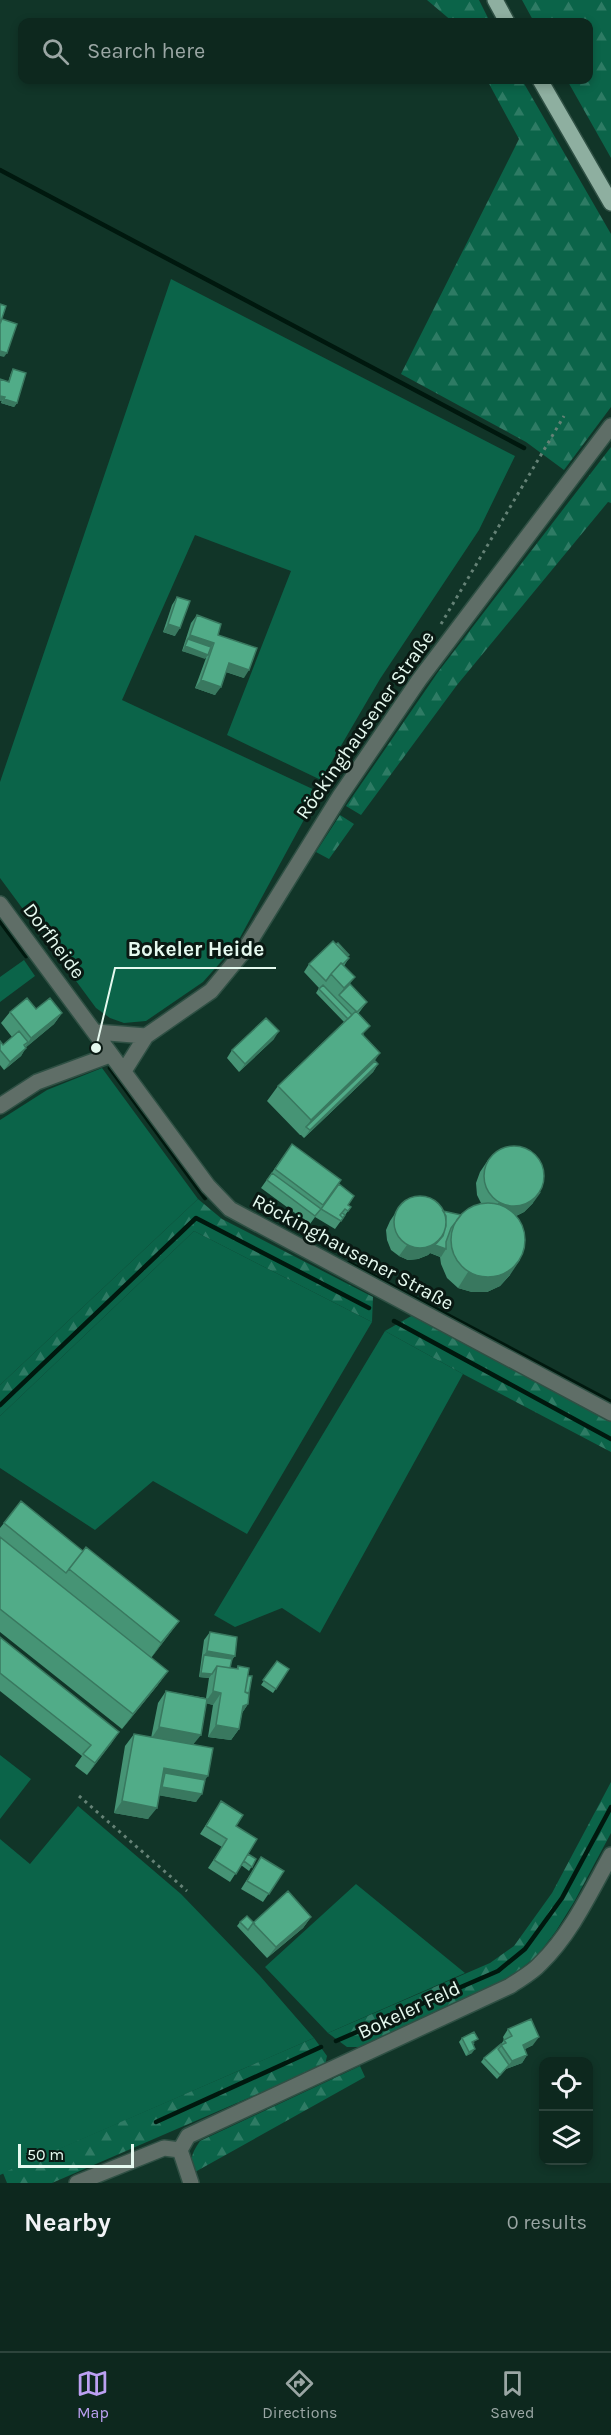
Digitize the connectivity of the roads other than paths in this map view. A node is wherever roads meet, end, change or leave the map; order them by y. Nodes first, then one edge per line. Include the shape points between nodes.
1 (495, 0) edge
2 (505, 18) edge
3 (542, 84) edge
4 (611, 203) edge
5 (611, 426) edge
6 (0, 904) edge
7 (96, 1032) junction
8 (146, 1036) junction
9 (110, 1055) junction
10 (124, 1071) junction
11 (0, 1106) edge
12 (611, 1413) edge
13 (611, 1855) edge
14 (180, 2150) junction
15 (77, 2183) edge
16 (191, 2183) edge

1 - 2 main road
3 - 4 main road
5 - 8 street, Röckinghausener Straße via 419,680 340,796 244,951 211,991
6 - 7 street, Dorfheide
7 - 8 street
7 - 9 street, Röckinghausener Straße
8 - 10 street, Röckinghausener Straße
9 - 10 street, Röckinghausener Straße
9 - 11 street via 37,1082
10 - 12 street, Röckinghausener Straße via 208,1186 230,1209
13 - 14 street, Bokeler Feld via 561,1940 539,1966 510,1986 188,2136
14 - 15 street via 164,2148
14 - 16 street

